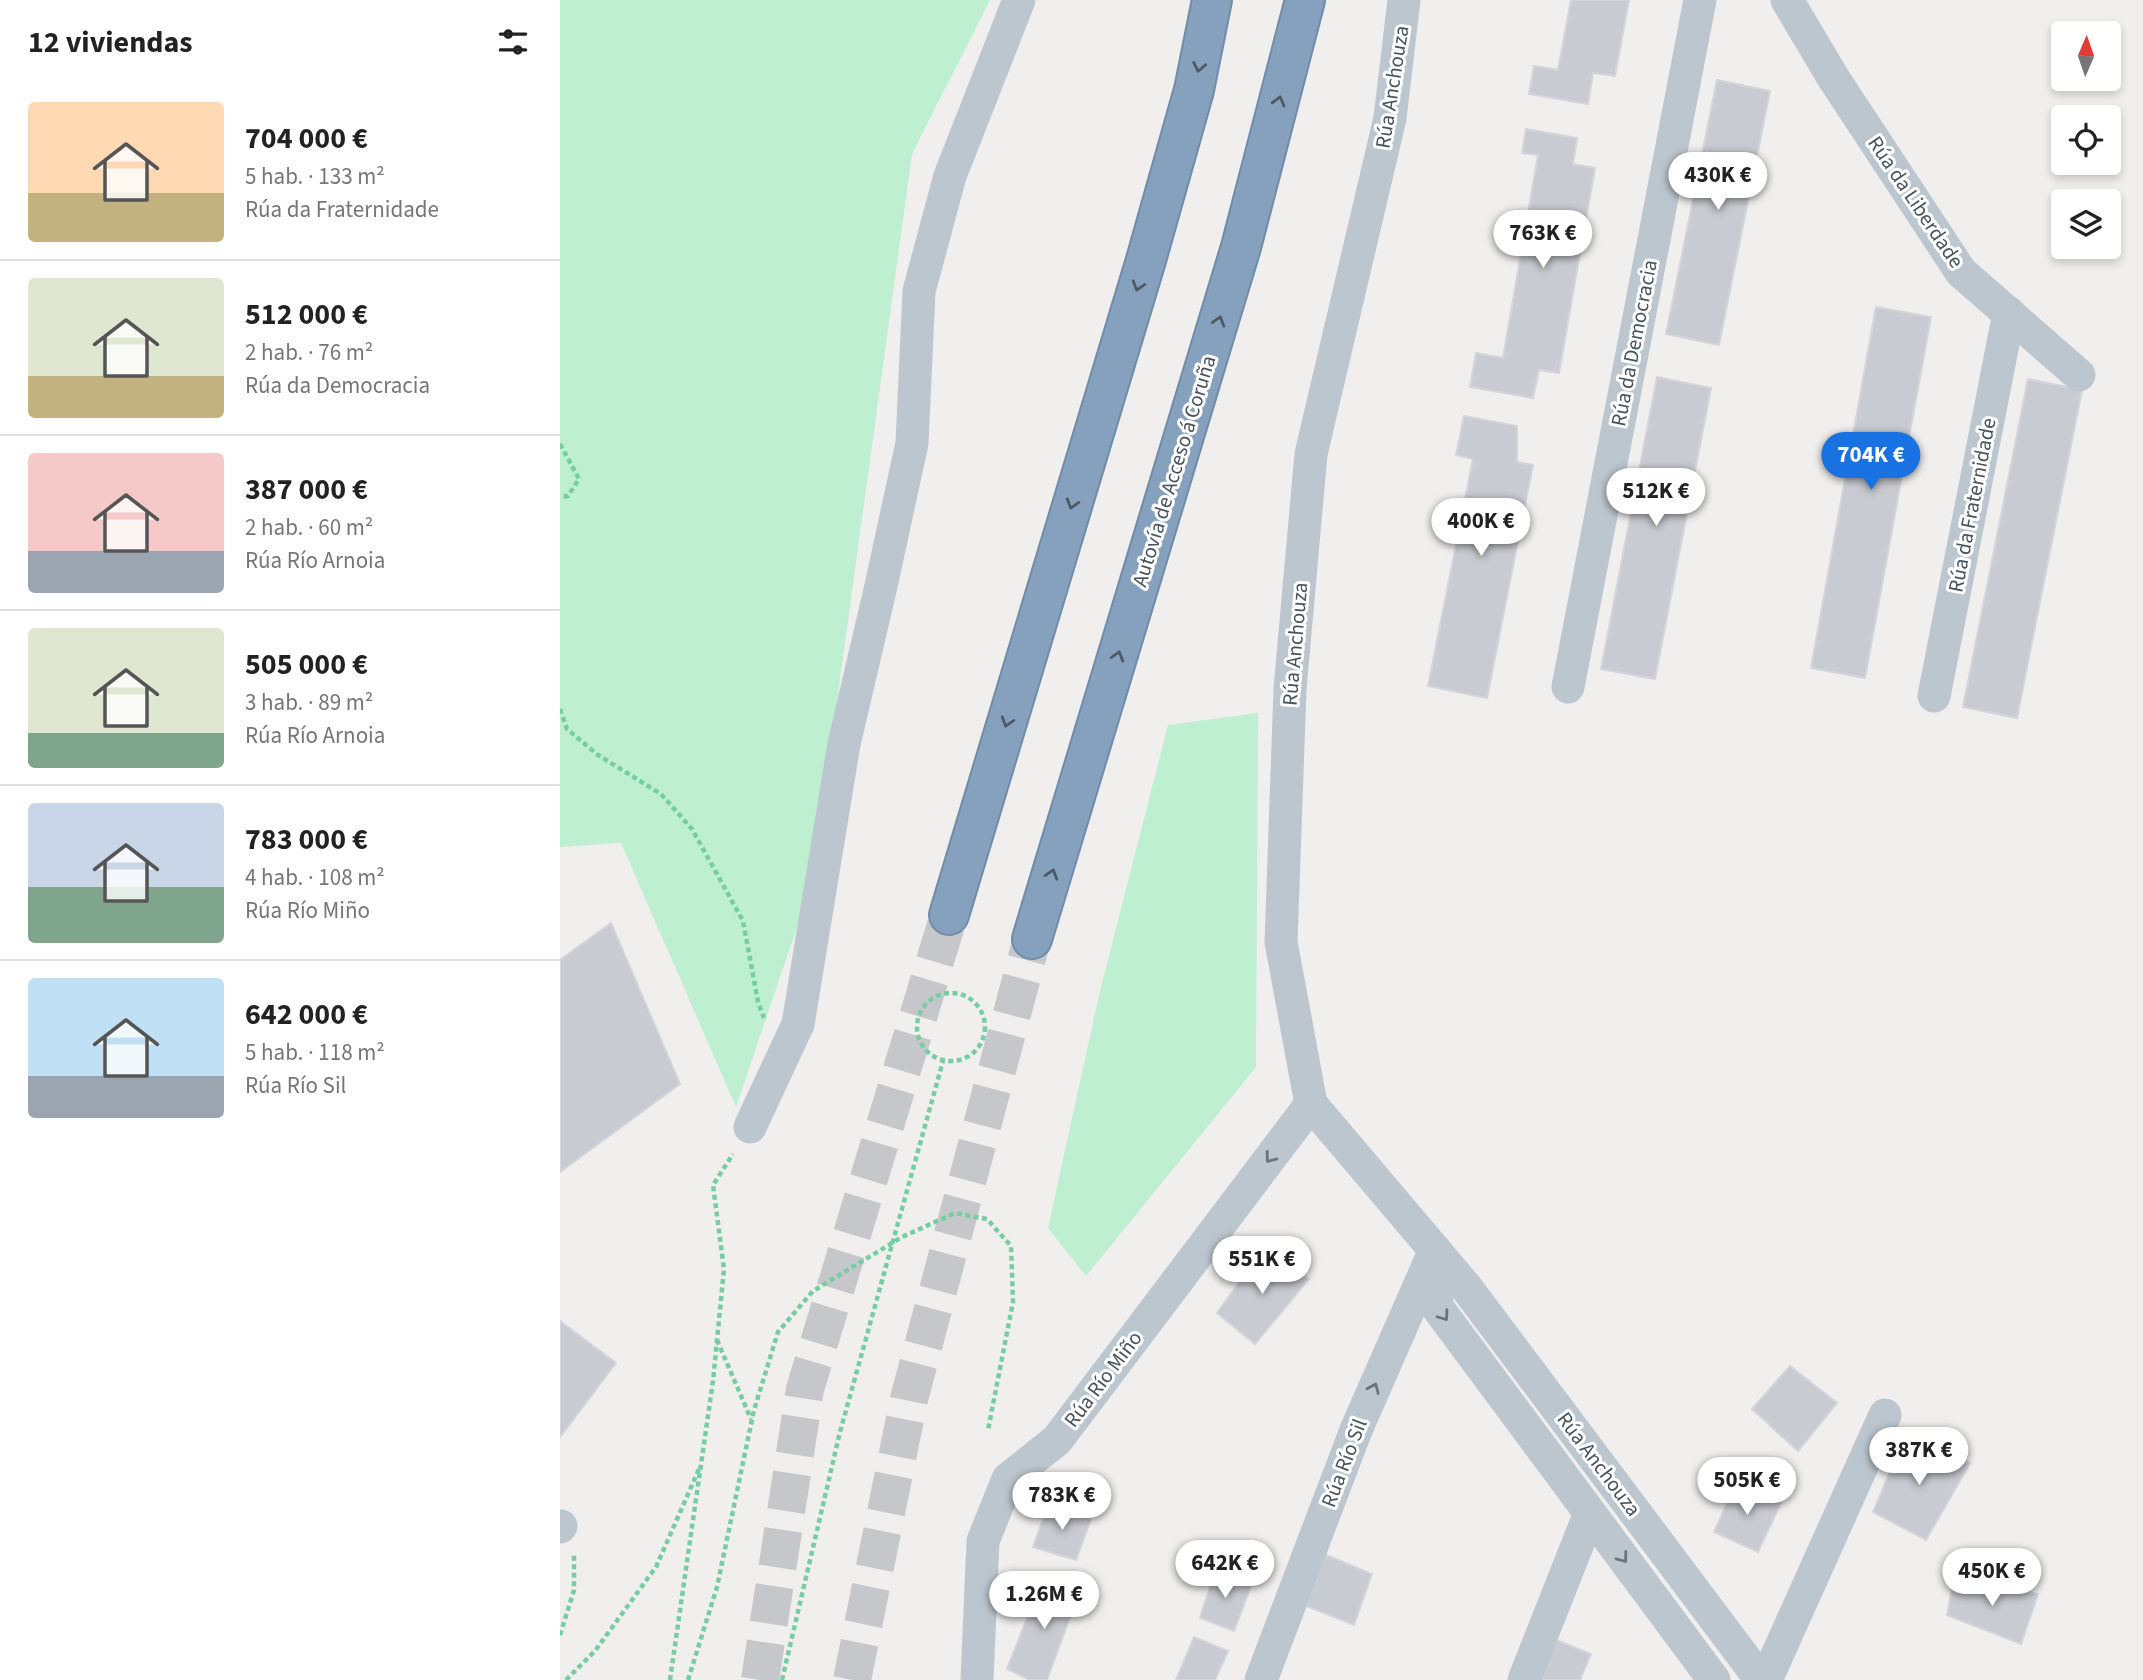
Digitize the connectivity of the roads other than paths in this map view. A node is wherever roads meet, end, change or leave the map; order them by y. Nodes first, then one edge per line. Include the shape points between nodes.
1 (1019, 0) edge
2 (1212, 0) edge
3 (1305, 0) edge
4 (1404, 0) edge
5 (1700, 0) edge
6 (1787, 0) edge
7 (2009, 313) junction
8 (2080, 375) dead end
9 (1568, 687) dead end
10 (1934, 696) dead end
11 (949, 915) tunnel mouth
12 (1032, 939) tunnel mouth
13 (1311, 1104) junction
14 (750, 1127) road end
15 (1435, 1250) junction
16 (1885, 1415) dead end
17 (1590, 1513) junction
18 (976, 1680) edge
19 (1261, 1680) edge
20 (1524, 1680) edge
21 (1714, 1680) edge
22 (1763, 1680) edge

1 - 14 street via 950,176 919,291 912,443 844,744 798,1024
2 -> 11 highway via 1194,90 1149,247
12 -> 3 highway, Autovía de Acceso á Coruña via 1241,247
4 - 13 street, Rúa Anchouza via 1390,118 1311,454 1290,689 1281,942
5 - 9 street, Rúa da Democracia
6 - 7 street, Rúa da Liberdade via 1961,272
7 - 8 street, Rúa da Liberdade
7 - 10 street, Rúa da Fraternidade
13 - 15 street, Rúa Anchouza
13 -> 18 street, Rúa Río Miño via 1057,1440 1008,1479 983,1541
15 -> 17 street, Rúa Anchouza via 1437,1307
19 -> 15 street, Rúa Río Sil via 1356,1430
15 - 22 street, Rúa Anchouza
16 - 22 street
17 - 20 street
17 -> 21 street, Rúa Anchouza

